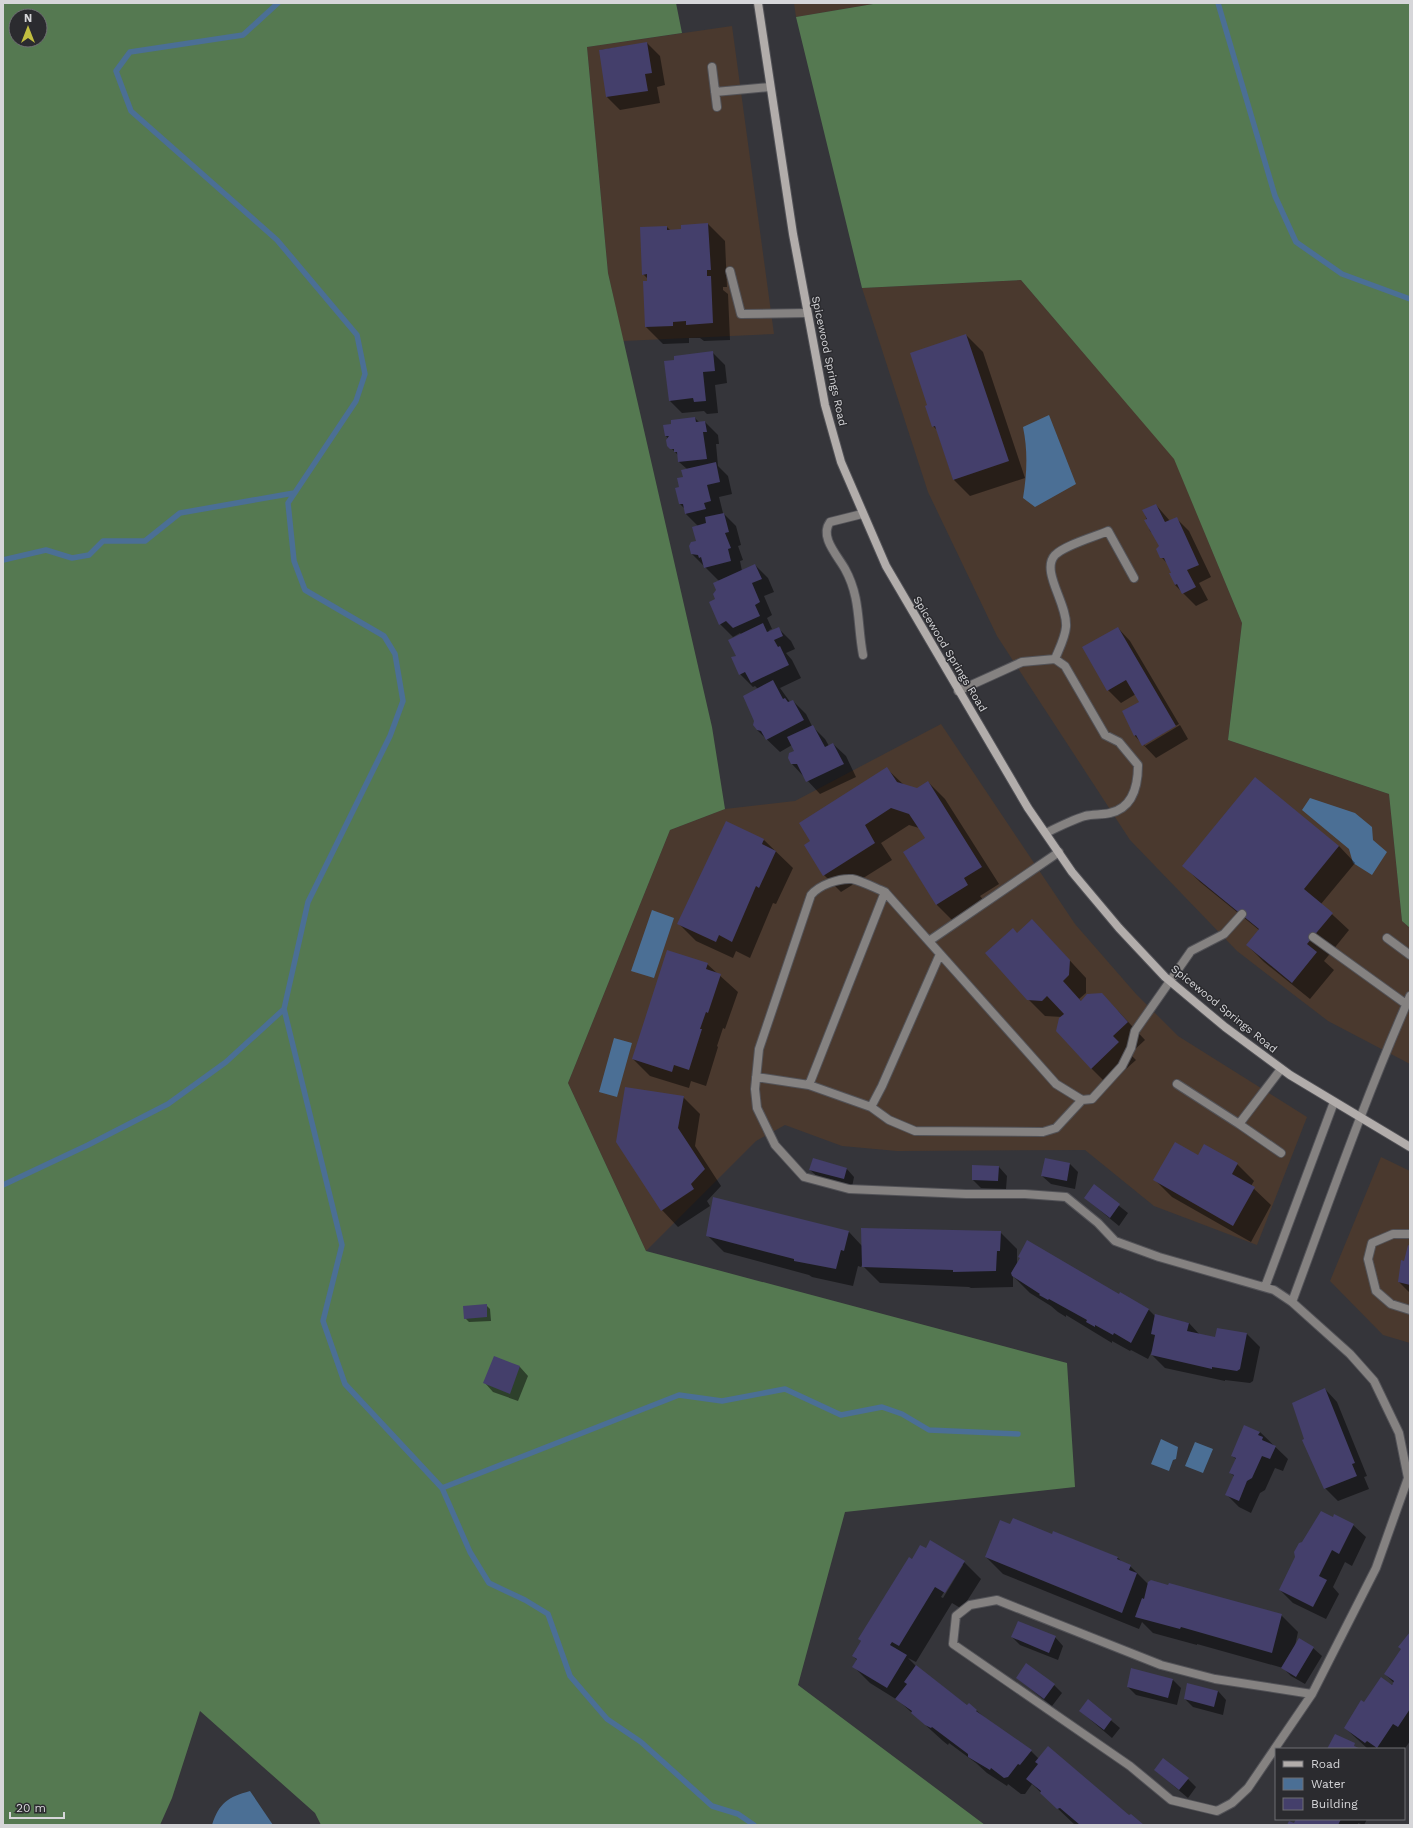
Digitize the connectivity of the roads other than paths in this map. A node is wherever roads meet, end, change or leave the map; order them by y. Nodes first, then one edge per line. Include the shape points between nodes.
1 (758, 3) edge
2 (712, 67) dead end
3 (770, 87) junction
4 (715, 92) junction
5 (717, 107) dead end
6 (730, 271) dead end
7 (807, 313) junction
8 (862, 514) junction
9 (1134, 578) dead end
10 (863, 655) dead end
11 (1055, 659) junction
12 (958, 690) junction
13 (1046, 833) junction
14 (1058, 852) junction
15 (885, 892) junction
16 (1242, 914) dead end
17 (1313, 937) dead end
18 (1387, 938) dead end
19 (929, 941) junction
20 (940, 954) junction
21 (1410, 956) edge
22 (1170, 981) junction
23 (1410, 996) edge
24 (1406, 1004) junction
25 (1281, 1069) junction
26 (756, 1077) junction
27 (1177, 1084) dead end
28 (809, 1085) junction
29 (1082, 1100) junction
30 (1334, 1102) junction
31 (871, 1107) junction
32 (1360, 1118) junction
33 (1239, 1124) junction
34 (1410, 1147) edge
35 (1282, 1153) dead end
36 (1410, 1234) edge
37 (1265, 1287) junction
38 (1292, 1302) junction
39 (1410, 1310) edge
40 (1312, 1694) junction
41 (1275, 1748) edge
42 (1275, 1748) edge

1 - 3 main road, Spicewood Springs Road
2 - 4 street
3 - 4 street
3 - 7 main road, Spicewood Springs Road
4 - 5 street
6 - 7 street via 741,314
7 - 8 main road, Spicewood Springs Road via 825,405 841,462
8 - 10 street via 830,522 827,526 827,536 845,569 857,599
8 - 12 main road, Spicewood Springs Road via 886,566
9 - 11 street via 1108,531 1055,555 1050,563 1050,574 1063,605 1066,628
11 - 12 street via 1022,662
11 - 13 street via 1065,666 1105,735 1119,742 1138,765 1138,780 1134,793 1123,807 1111,813 1086,816
12 - 13 main road, Spicewood Springs Road via 1028,808
13 - 14 main road, Spicewood Springs Road
14 - 19 street
14 - 22 main road, Spicewood Springs Road via 1119,928
15 - 19 street
15 - 26 street via 851,879 826,884 811,895 759,1049
15 - 28 street
16 - 22 street via 1224,934 1191,951
17 - 24 street
18 - 21 street
19 - 20 street
20 - 29 street via 1056,1084
20 - 31 street
22 - 25 main road, Spicewood Springs Road via 1225,1028
22 - 29 street via 1135,1031 1131,1048 1122,1066 1092,1098
23 - 24 street
24 - 32 street via 1382,1058 1380,1070
25 - 30 main road, Spicewood Springs Road
25 - 33 street
26 - 28 street
26 - 37 street via 757,1108 776,1145 804,1177 849,1189 1066,1196 1115,1241 1159,1257
27 - 33 street
28 - 31 street
29 - 31 street via 1056,1128 1043,1132 915,1131 889,1120
30 - 32 main road, Spicewood Springs Road
30 - 37 street
32 - 34 main road, Spicewood Springs Road
32 - 38 street
33 - 35 street
36 - 39 street via 1393,1234 1372,1243 1368,1259 1376,1291 1391,1304
37 - 38 street
38 - 40 street via 1350,1354 1374,1381 1399,1433 1408,1478 1376,1568
40 - 41 street
40 - 42 street via 1215,1679 1161,1665 997,1600 970,1605 956,1616 953,1644 1130,1766 1171,1800 1217,1811 1232,1803 1248,1788

